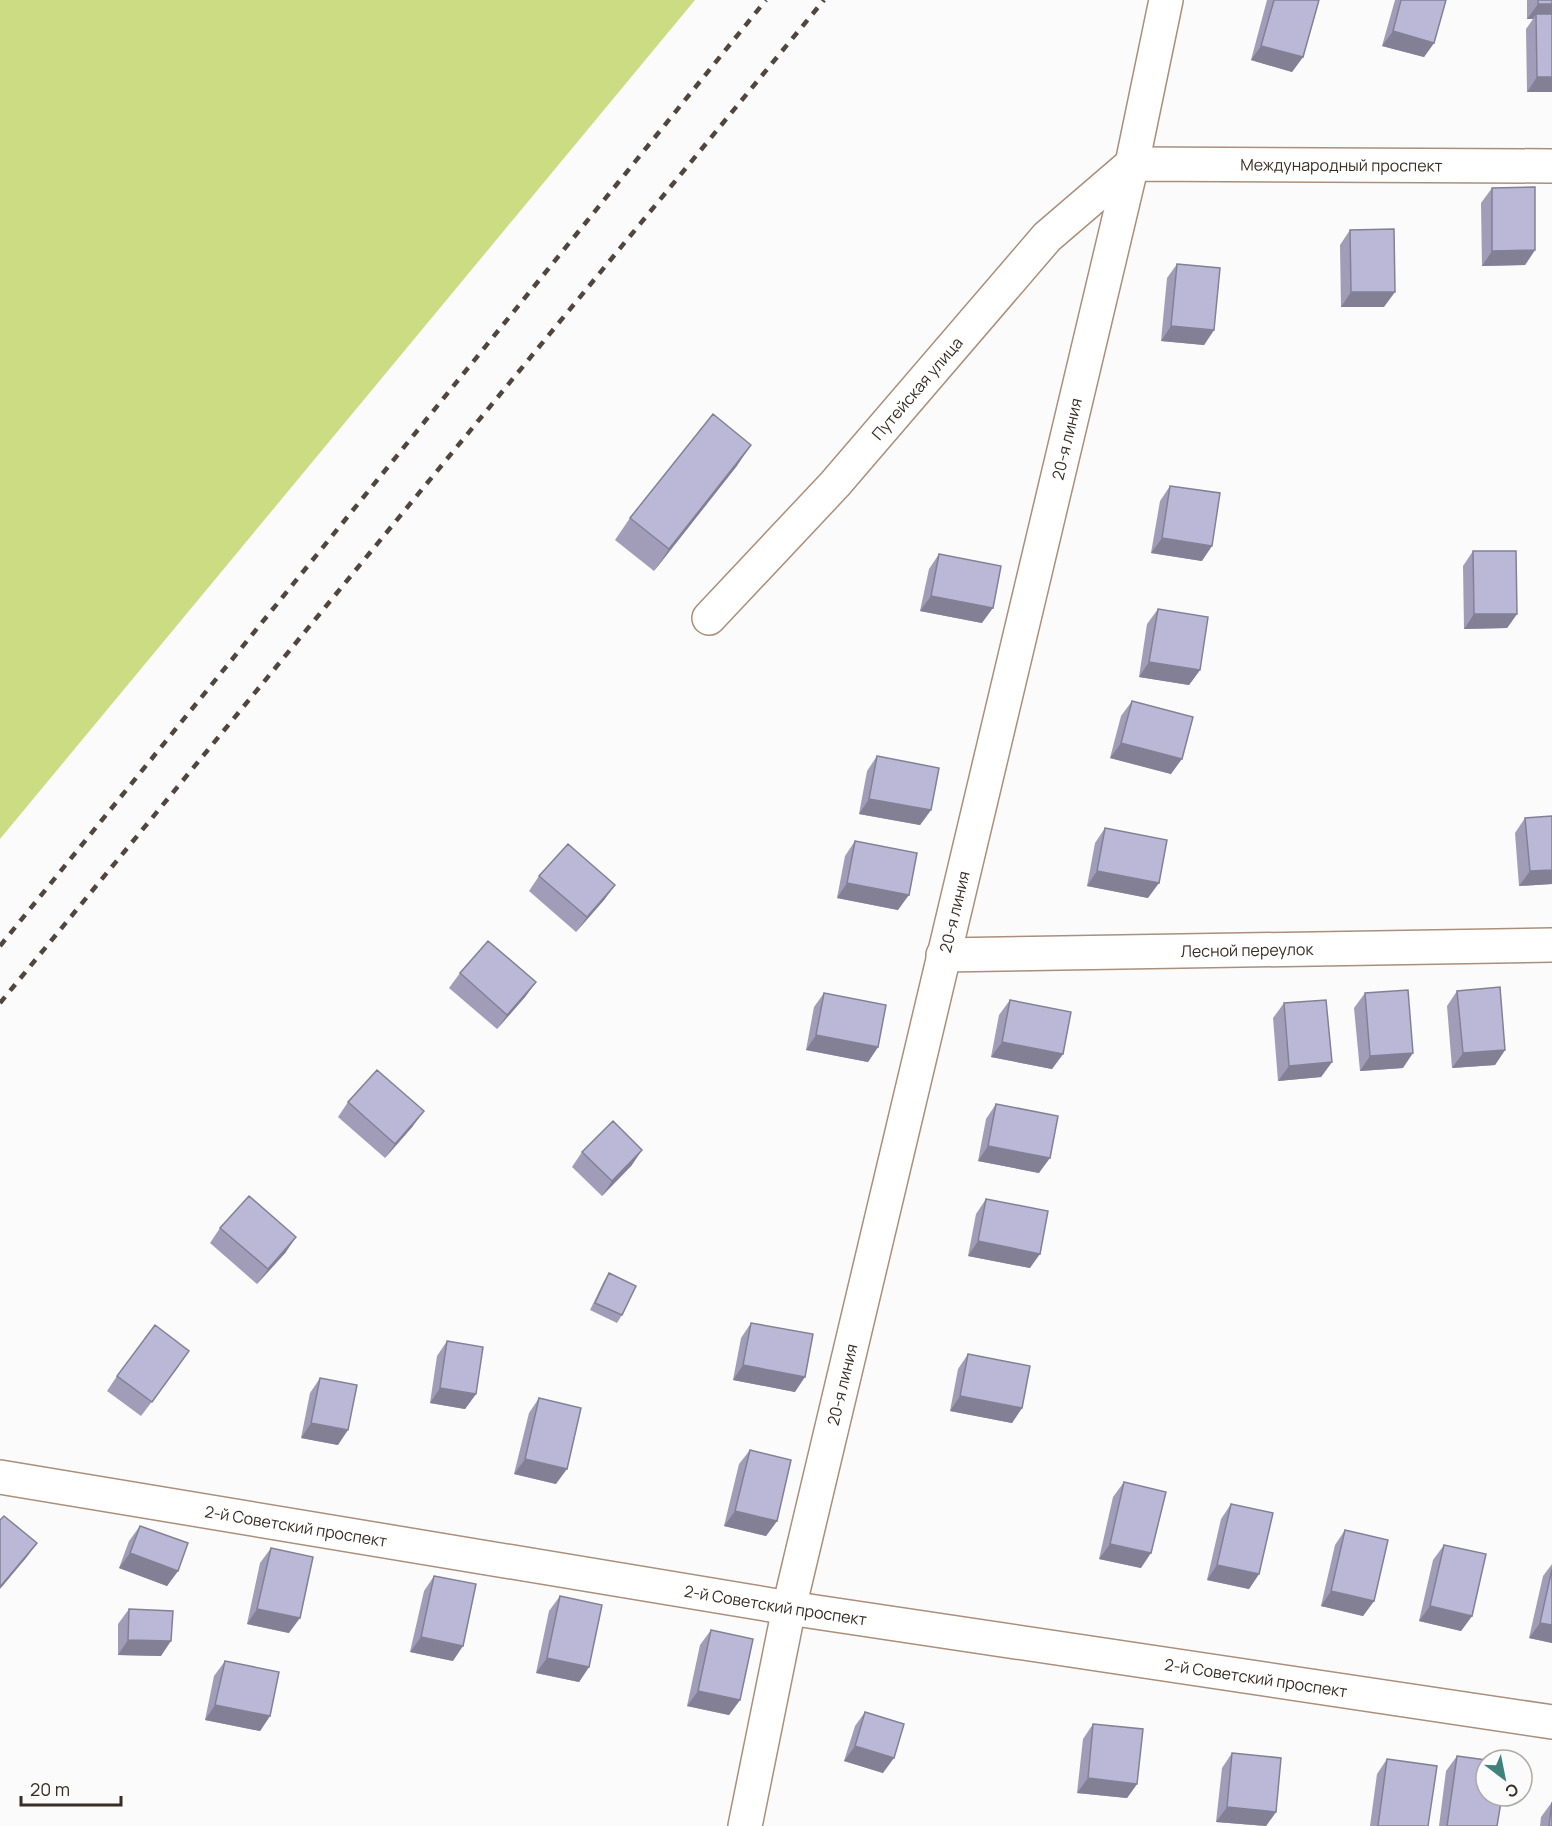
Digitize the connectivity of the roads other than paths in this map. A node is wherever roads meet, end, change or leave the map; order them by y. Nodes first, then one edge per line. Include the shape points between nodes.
1 (1166, 0) edge
2 (1132, 164) junction
3 (1552, 166) edge
4 (708, 618) dead end
5 (1552, 945) edge
6 (943, 955) junction
7 (0, 1477) edge
8 (789, 1608) junction
9 (1552, 1722) edge
10 (746, 1826) edge

1 - 2 street, 20-я линия
2 - 3 street, Международный проспект
2 - 4 street, Путейская улица via 1047,237 835,484
2 - 6 street, 20-я линия
5 - 6 street, Лесной переулок
6 - 8 street, 20-я линия
7 - 8 street, 2-й Советский проспект
8 - 9 street, 2-й Советский проспект
8 - 10 street, 20-я линия

